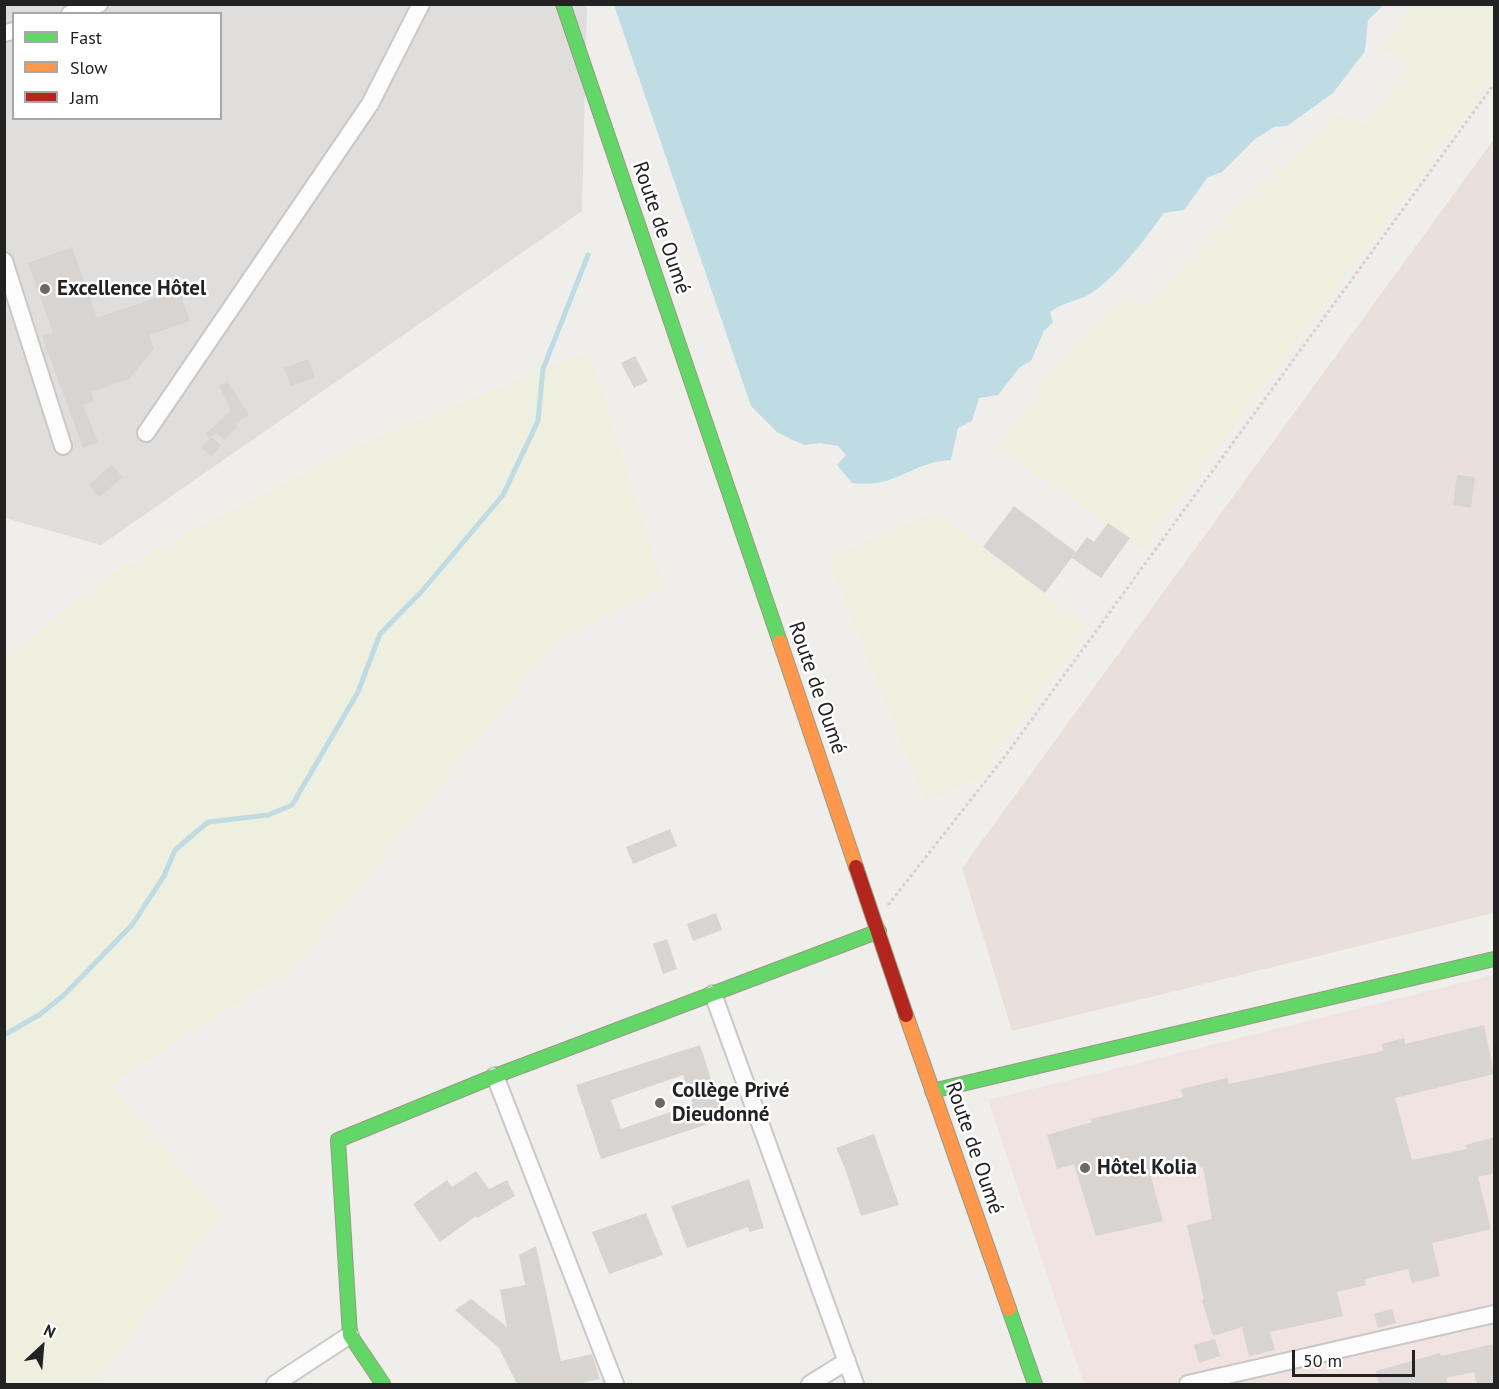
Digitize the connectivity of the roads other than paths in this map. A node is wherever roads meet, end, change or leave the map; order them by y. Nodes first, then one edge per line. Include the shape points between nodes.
1 (99, 4) edge
2 (421, 4) edge
3 (563, 4) edge
4 (76, 12) edge
5 (4, 261) edge
6 (146, 433) dead end
7 (63, 446) dead end
8 (878, 926) junction
9 (1494, 959) edge
10 (713, 994) junction
11 (495, 1076) junction
12 (932, 1091) junction
13 (1494, 1314) edge
14 (350, 1335) junction
15 (847, 1361) junction
16 (274, 1384) edge
17 (383, 1384) edge
18 (615, 1384) edge
19 (810, 1384) edge
20 (855, 1384) edge
21 (1035, 1384) edge
22 (1188, 1384) edge

1 - 4 street
2 - 6 street via 370,104
3 - 8 main road, Route de Oumé
5 - 7 street
8 - 10 main road
8 - 12 main road, Route de Oumé
9 - 12 main road
10 - 11 main road
10 - 15 street
11 - 14 main road via 338,1140
11 - 18 street
12 - 21 main road, Route de Oumé
13 - 22 street
14 - 16 street
14 - 17 main road
15 - 19 street
15 - 20 street

